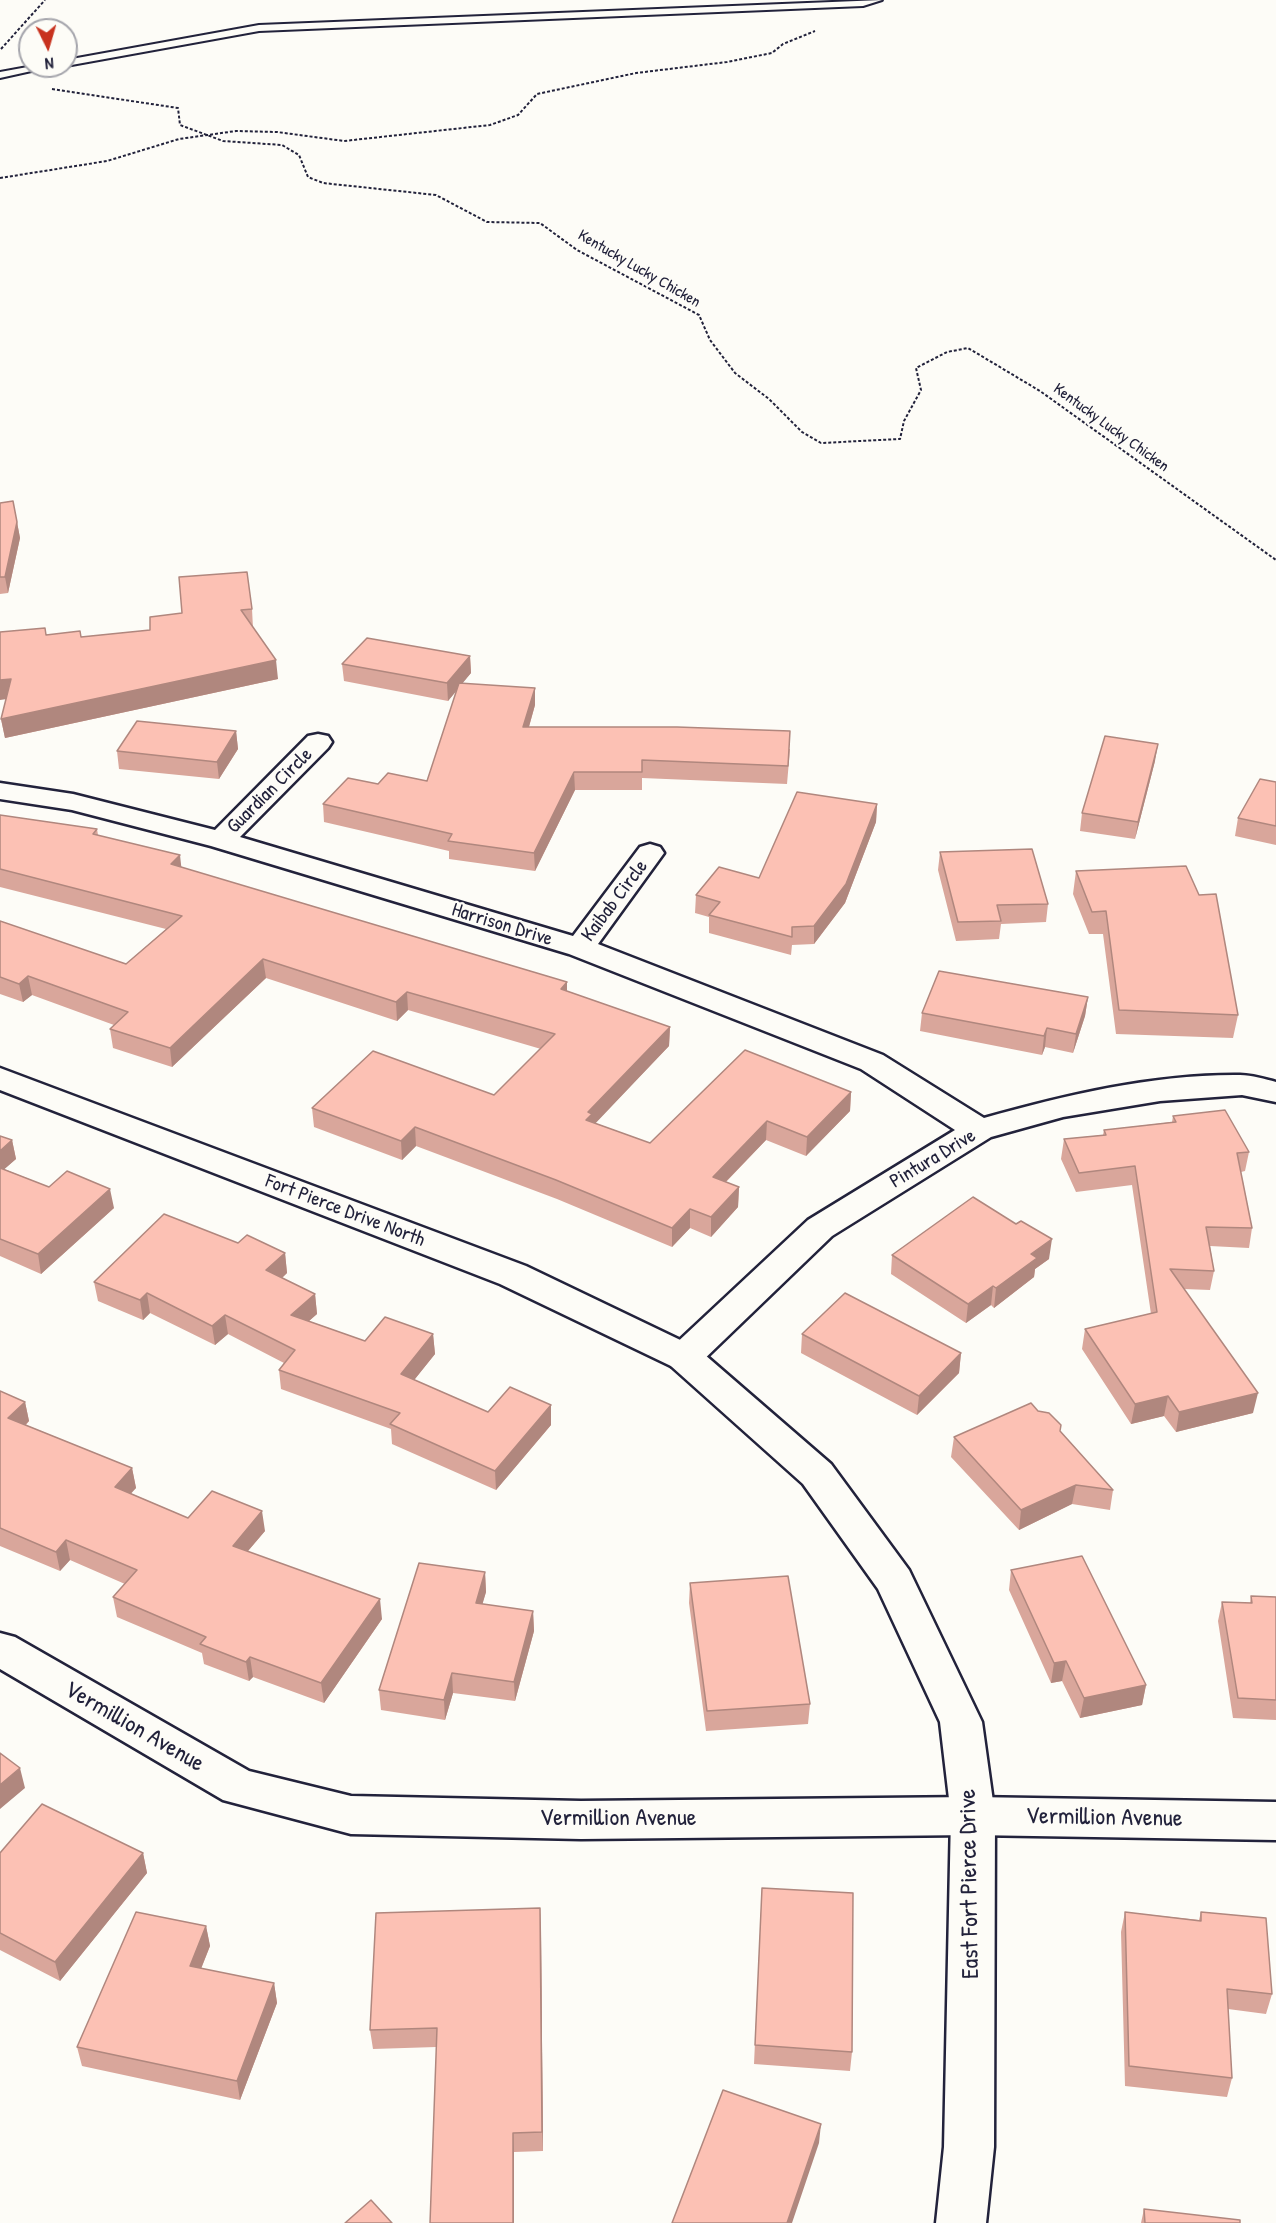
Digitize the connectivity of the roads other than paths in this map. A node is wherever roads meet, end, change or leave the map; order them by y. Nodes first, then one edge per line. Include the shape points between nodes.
1 (877, 0) edge
2 (78, 61) edge
3 (18, 72) edge
4 (0, 75) edge
5 (318, 742) dead end
6 (0, 791) edge
7 (221, 840) junction
8 (650, 853) dead end
9 (580, 948) junction
10 (0, 1078) edge
11 (1276, 1092) edge
12 (978, 1130) junction
13 (684, 1358) junction
14 (0, 1649) edge
15 (973, 1816) junction
16 (1276, 1821) edge
17 (961, 2223) edge

1 - 2 lane via 259,28
3 - 4 lane
5 - 7 street, Guardian Circle
6 - 7 street, Harrison Drive via 73,801
7 - 9 street, Harrison Drive
8 - 9 street, Kaibab Circle
9 - 12 street, Harrison Drive via 872,1062
10 - 13 street, Fort Pierce Drive North via 513,1275
11 - 12 street, Pintura Drive via 1242,1085 1160,1091 1061,1107
12 - 13 street, Pintura Drive via 820,1228
13 - 15 street, East Fort Pierce Drive via 817,1474 895,1581 961,1722
14 - 15 street, Vermillion Avenue via 238,1787 351,1815 581,1820
15 - 16 street, Vermillion Avenue
15 - 17 street, East Fort Pierce Drive via 969,2147

